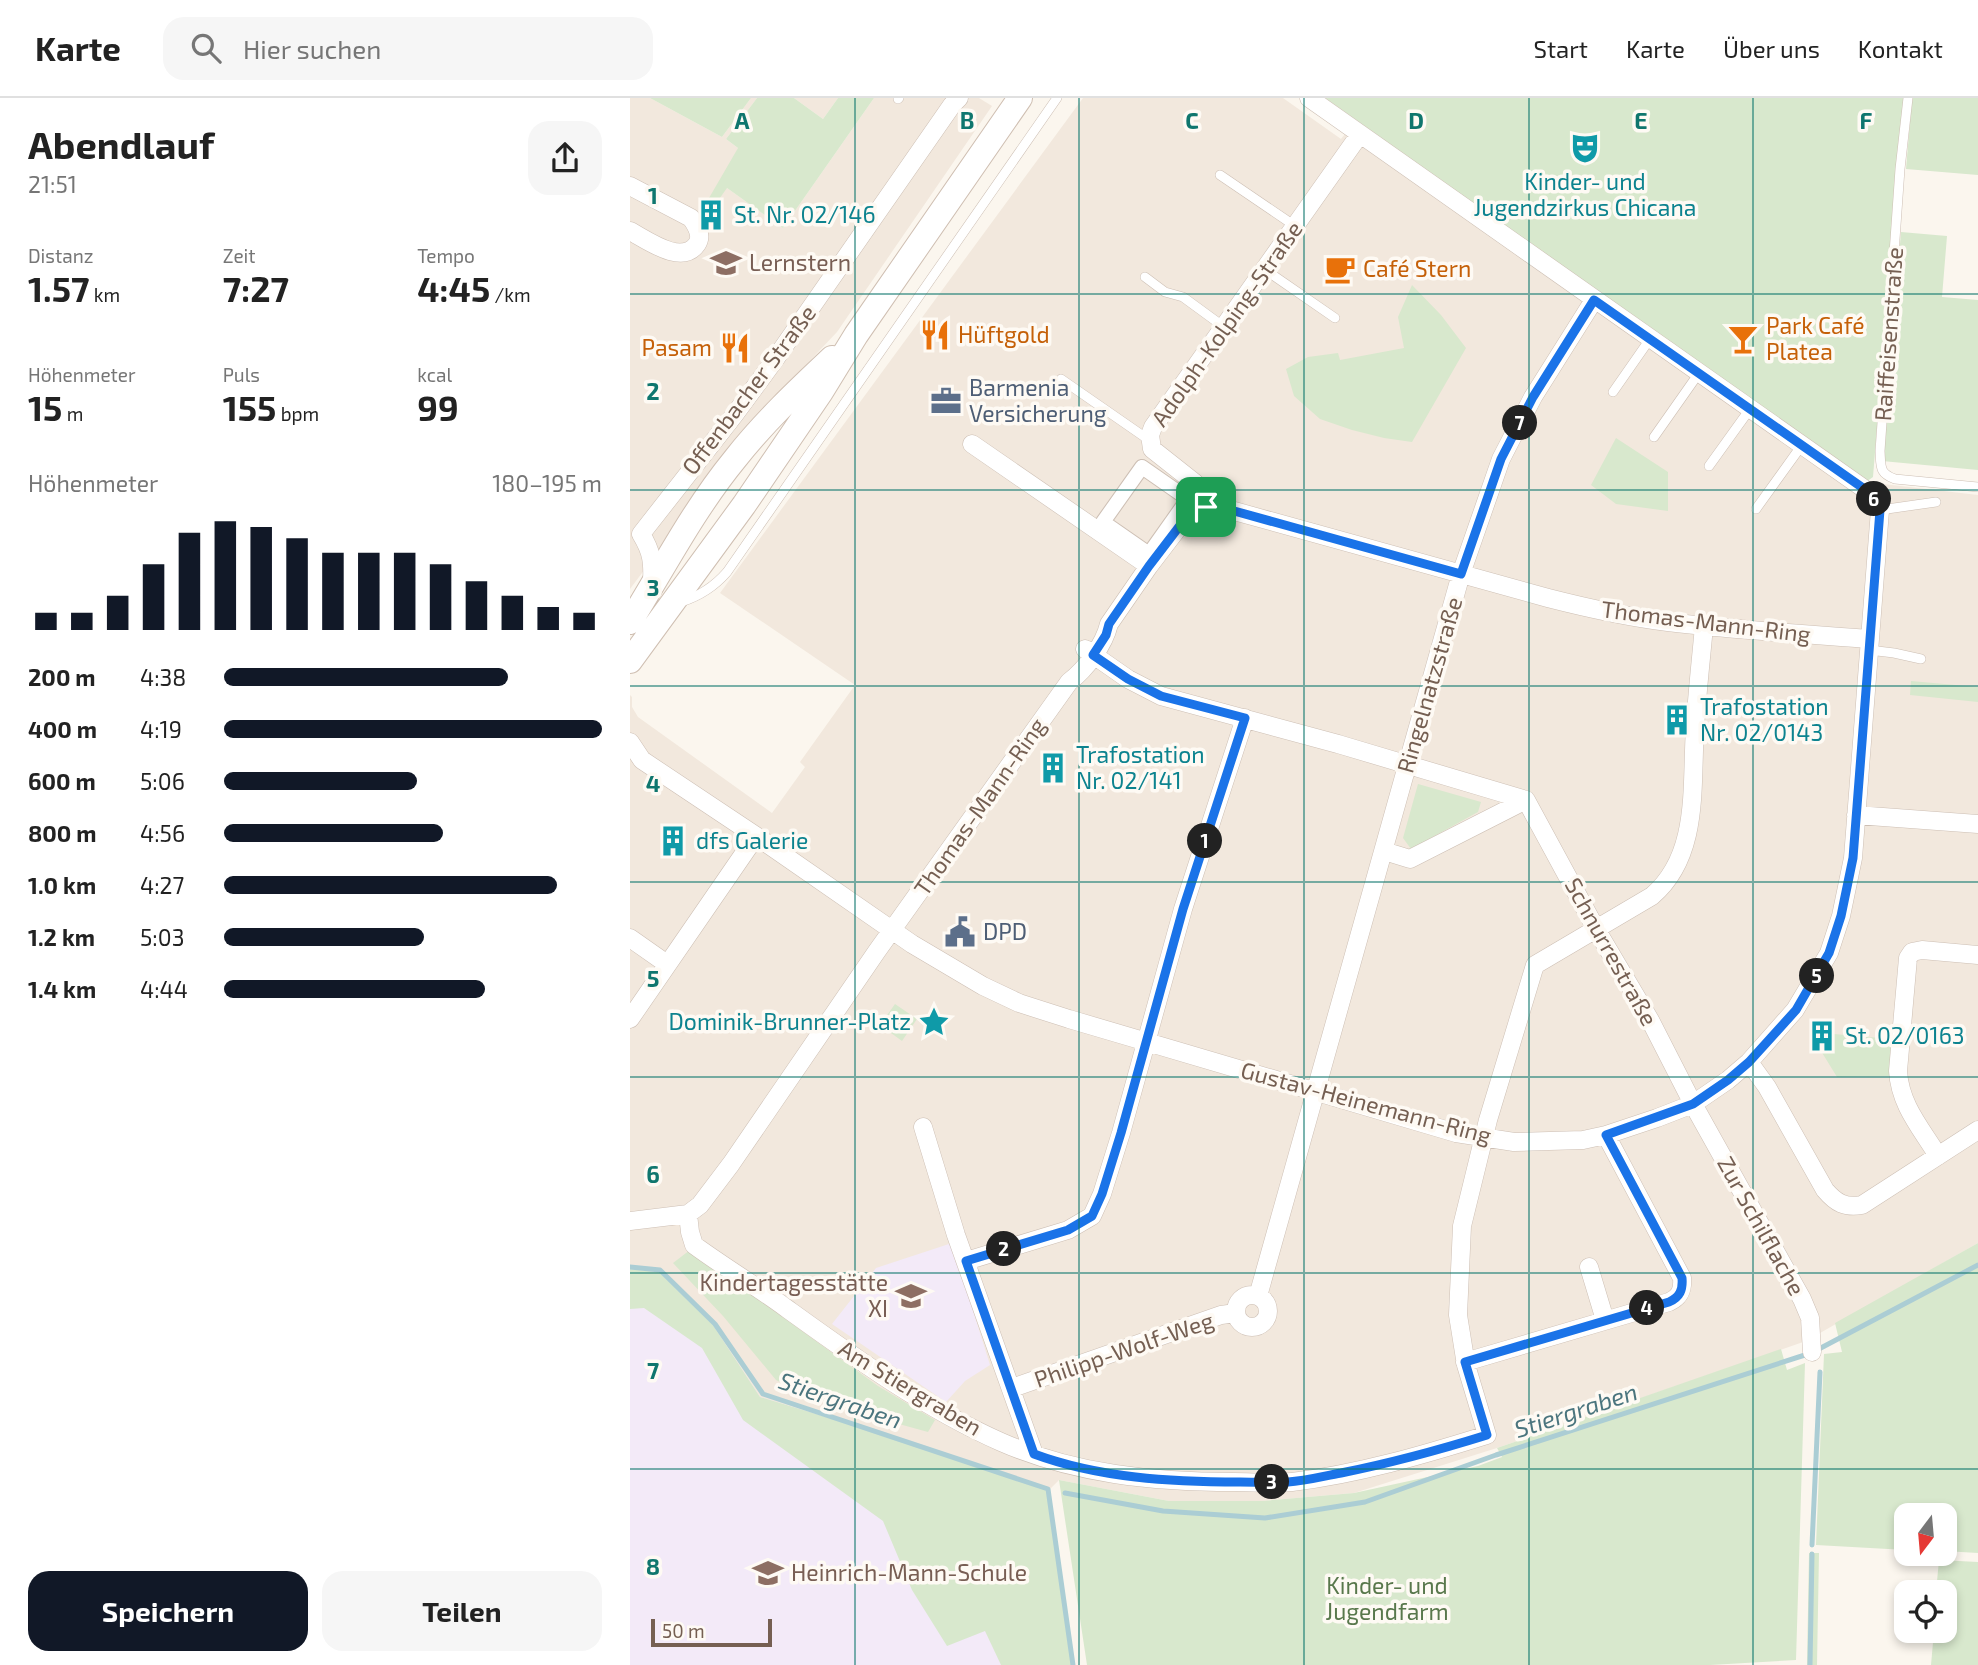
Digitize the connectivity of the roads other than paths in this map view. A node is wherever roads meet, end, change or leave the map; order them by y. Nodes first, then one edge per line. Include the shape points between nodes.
1 (1020, 98) edge
2 (1056, 98) edge
3 (1308, 98) edge
4 (1908, 98) edge
5 (952, 100) edge
6 (1360, 134) junction
7 (1220, 175) dead end
8 (630, 186) edge
9 (1294, 226) junction
10 (630, 231) edge
11 (1264, 269) junction
12 (1145, 277) dead end
13 (1594, 300) junction
14 (1335, 318) dead end
15 (1224, 327) junction
16 (856, 335) junction
17 (1650, 339) junction
18 (1699, 373) junction
19 (1061, 379) dead end
20 (1614, 392) dead end
21 (1750, 409) junction
22 (1654, 437) dead end
23 (1150, 441) junction
24 (972, 444) dead end
25 (1802, 445) junction
26 (1709, 466) dead end
27 (1978, 487) edge
28 (1936, 502) dead end
29 (1206, 507) junction
30 (1756, 509) dead end
31 (1880, 510) junction
32 (1102, 522) joint
33 (1149, 566) junction
34 (1461, 574) junction
35 (652, 586) junction
36 (670, 606) junction
37 (630, 622) edge
38 (1704, 626) junction
39 (1870, 645) junction
40 (1089, 652) junction
41 (1921, 659) dead end
42 (630, 661) edge
43 (1245, 718) junction
44 (630, 742) edge
45 (636, 759) edge
46 (1408, 765) junction
47 (1526, 800) junction
48 (1856, 815) junction
49 (1978, 824) edge
50 (756, 836) junction
51 (1384, 851) junction
52 (1597, 929) junction
53 (891, 931) junction
54 (630, 938) edge
55 (1978, 955) edge
56 (667, 964) junction
57 (630, 1019) edge
58 (1147, 1041) junction
59 (1749, 1062) junction
60 (1316, 1091) junction
61 (1693, 1104) junction
62 (923, 1127) dead end
63 (1978, 1130) edge
64 (1606, 1135) junction
65 (1484, 1138) junction
66 (1938, 1156) junction
67 (688, 1214) junction
68 (630, 1221) edge
69 (966, 1261) junction
70 (1588, 1267) dead end
71 (1258, 1296) junction
72 (1236, 1313) junction
73 (1605, 1321) junction
74 (1812, 1352) dead end
75 (1465, 1362) junction
76 (1012, 1388) junction
77 (1034, 1454) junction

1 - 16 main road, Offenbacher Straße
2 - 36 lane via 727,572 716,585
3 - 6 street
4 - 27 lane, Raiffeisenstraße via 1881,469 1895,479
5 - 35 street, Offenbacher Straße via 764,374 641,534 650,550
6 - 9 street, Adolph-Kolping-Straße
6 - 13 street
7 - 9 lane
8 - 10 street via 691,218 699,239 685,253 673,253
9 - 11 street, Adolph-Kolping-Straße
11 - 14 lane
11 - 15 street, Adolph-Kolping-Straße
12 - 15 lane
13 - 17 street
13 - 34 street, Ringelnatzstraße via 1533,397 1501,459
15 - 23 street, Adolph-Kolping-Straße via 1153,427
16 - 35 main road, Offenbacher Straße via 735,458
16 - 36 main road, Offenbacher Straße
17 - 18 street
17 - 20 lane
18 - 21 street
18 - 22 lane
19 - 23 lane
21 - 25 street
21 - 26 lane
23 - 29 street, Adolph-Kolping-Straße via 1159,457 1195,483
24 - 33 street
25 - 30 lane
25 - 31 street via 1863,488
28 - 31 lane
29 - 33 street, Thomas-Mann-Ring via 1188,515
29 - 34 street, Thomas-Mann-Ring
31 - 39 street, Gustav-Heinemann-Ring
32 - 32 street via 1142,467 1188,499 1149,554
33 - 40 street, Thomas-Mann-Ring via 1109,624 1098,629
34 - 38 street, Thomas-Mann-Ring via 1587,607
34 - 46 street, Ringelnatzstraße
35 - 37 main road, Offenbacher Straße
36 - 42 main road, Offenbacher Straße
38 - 39 street, Thomas-Mann-Ring
38 - 52 street via 1693,794 1681,858 1652,897
39 - 41 lane
39 - 48 street, Gustav-Heinemann-Ring
40 - 43 street via 1161,696
40 - 53 street, Thomas-Mann-Ring via 1071,668 1069,682
43 - 46 street
43 - 58 street via 1183,909
44 - 45 street, Gustav-Heinemann-Ring
45 - 50 street, Gustav-Heinemann-Ring
46 - 47 street
46 - 51 street, Ringelnatzstraße
47 - 51 street via 1410,859
47 - 52 street, Schnurrestraße
48 - 49 street
48 - 59 street, Gustav-Heinemann-Ring via 1853,858 1829,953 1796,1010
50 - 53 street, Gustav-Heinemann-Ring
50 - 56 street
51 - 60 street, Ringelnatzstraße
52 - 61 street, Schnurrestraße
52 - 65 street via 1535,965
53 - 58 street, Gustav-Heinemann-Ring via 1019,1003
53 - 67 street, Thomas-Mann-Ring via 731,1164
54 - 56 street
55 - 66 street via 1922,950 1908,958 1899,1084 1903,1100
56 - 57 street
58 - 60 street, Gustav-Heinemann-Ring
58 - 69 street via 1092,1216 1068,1230
59 - 61 street, Gustav-Heinemann-Ring
59 - 66 street via 1825,1190 1841,1204 1862,1205
60 - 65 street, Gustav-Heinemann-Ring
60 - 71 street, Ringelnatzstraße
61 - 64 street, Gustav-Heinemann-Ring
61 - 74 street, Zur Schilflache via 1802,1299 1810,1318
62 - 69 street
63 - 66 street
64 - 65 street, Gustav-Heinemann-Ring via 1514,1142
64 - 73 street via 1683,1285 1669,1302
65 - 75 street via 1462,1226 1458,1315
67 - 68 street
67 - 77 street, Am Stiergraben via 694,1245 703,1252 915,1397
69 - 76 street
70 - 73 street
71 - 72 street via 1245,1296
71 - 72 street via 1268,1311 1263,1323 1250,1327 1238,1320
72 - 76 street, Philipp-Wolf-Weg
73 - 75 street
75 - 77 street, Am Stiergraben via 1487,1435 1389,1464 1290,1482 1152,1480
76 - 77 street

